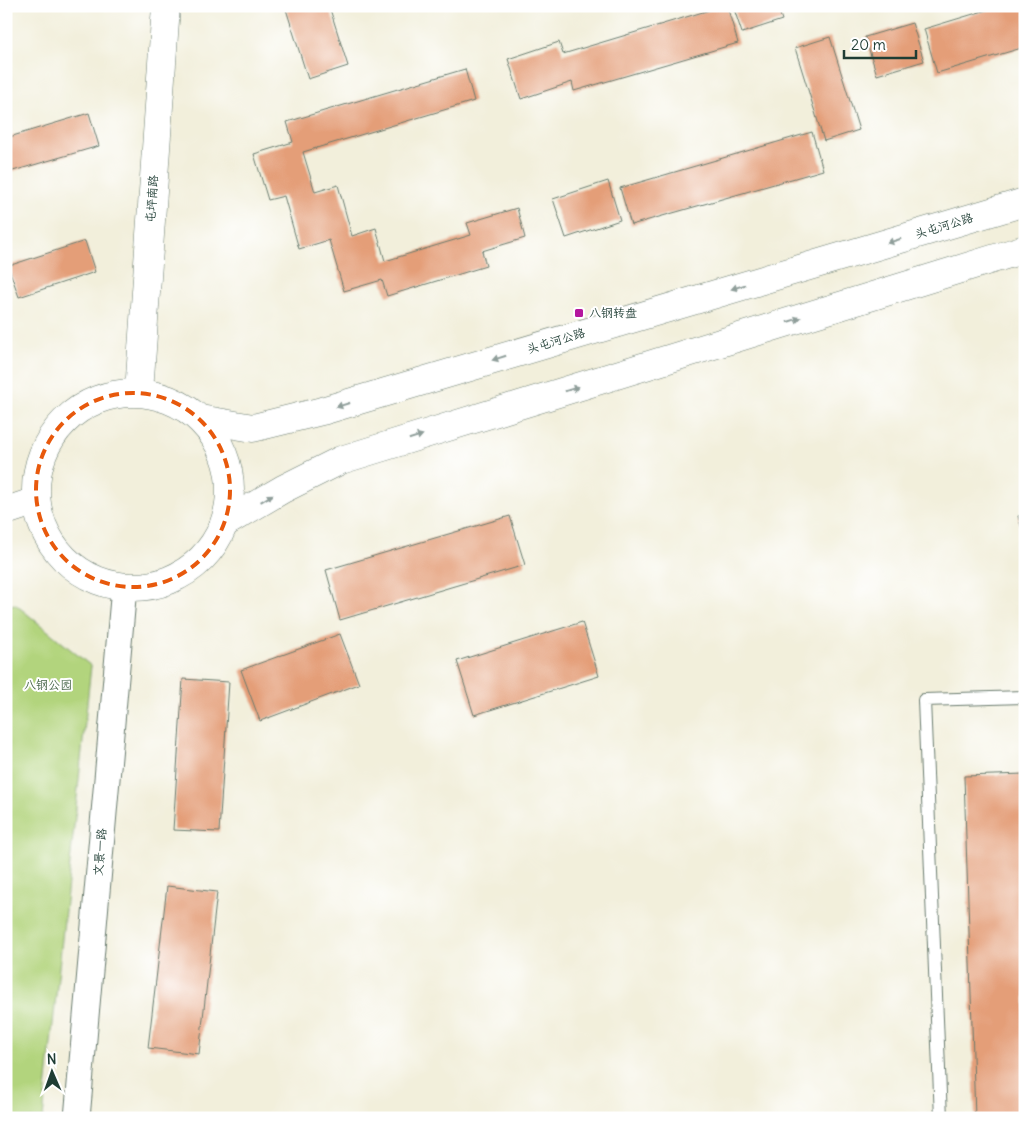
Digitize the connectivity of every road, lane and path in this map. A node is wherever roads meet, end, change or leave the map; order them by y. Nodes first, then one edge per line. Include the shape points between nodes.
1 (166, 6) edge
2 (1025, 202) edge
3 (1025, 249) edge
4 (139, 392) junction
5 (200, 419) junction
6 (36, 501) junction
7 (6, 511) edge
8 (225, 523) junction
9 (124, 587) junction
10 (1025, 697) edge
11 (77, 1118) edge
12 (940, 1118) edge

1 - 4 main road, 屯坪南路
2 -> 5 main road, 头屯河公路 via 322,411 253,428
8 -> 3 main road via 341,460
4 - 5 main road via 172,400
4 - 6 main road via 97,399 62,422 40,459
5 - 8 main road via 222,450 229,477 231,486
6 - 7 main road
6 - 9 main road via 50,543 82,574
8 - 9 main road via 202,559 174,577 166,582
9 - 11 street, 文景一路
10 - 12 lane via 924,700

